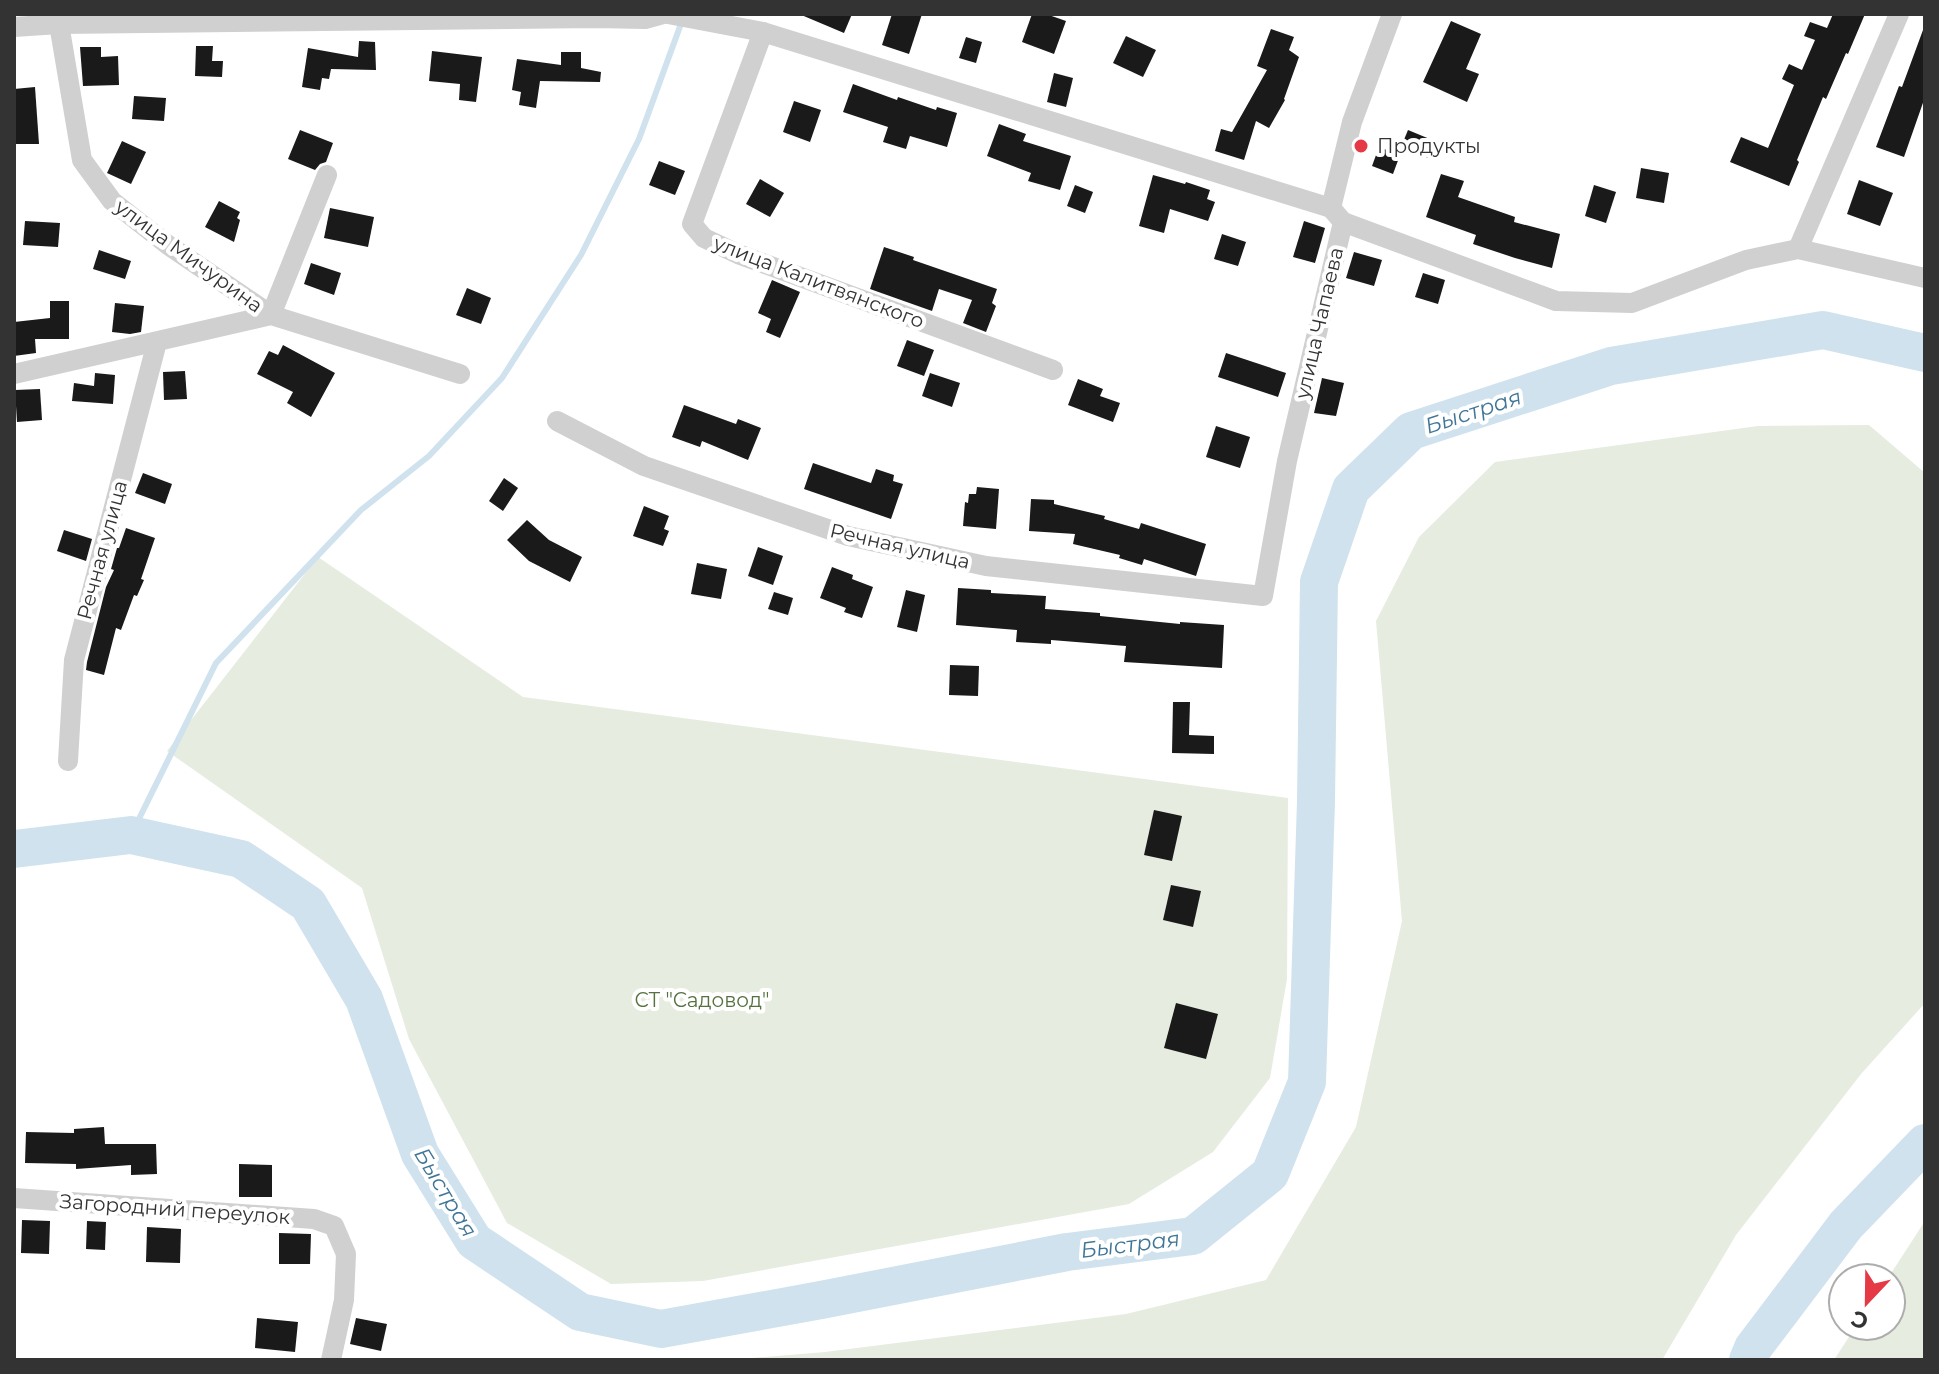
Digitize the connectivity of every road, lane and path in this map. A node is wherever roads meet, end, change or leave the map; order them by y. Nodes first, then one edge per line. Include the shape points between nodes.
1 (1392, 14) edge
2 (1899, 14) edge
3 (656, 15) edge
4 (59, 19) edge
5 (14, 27) edge
6 (755, 30) junction
7 (327, 175) dead end
8 (1337, 215) junction
9 (1798, 249) junction
10 (1925, 278) edge
11 (271, 315) junction
12 (157, 342) junction
13 (1053, 370) dead end
14 (14, 374) edge
15 (460, 374) dead end
16 (557, 421) dead end
17 (1263, 596) joint
18 (68, 761) dead end
19 (14, 1198) edge
20 (331, 1360) edge

1 - 8 street, улица Чапаева via 1352,122
2 - 9 street
3 - 4 street
3 - 6 street
4 - 5 street
4 - 11 street, улица Мичурина via 82,160 112,201
6 - 8 street
6 - 13 street, улица Калитвянского via 692,224 704,238
7 - 11 street
8 - 9 street via 1556,301 1632,303 1746,260
8 - 17 street, улица Чапаева
9 - 10 street
11 - 12 street
11 - 15 street
12 - 14 street
12 - 18 street, Речная улица via 74,660
16 - 17 street, Речная улица via 644,466 848,536 986,566
19 - 20 street, Загородний переулок via 314,1219 334,1226 346,1254 344,1300

